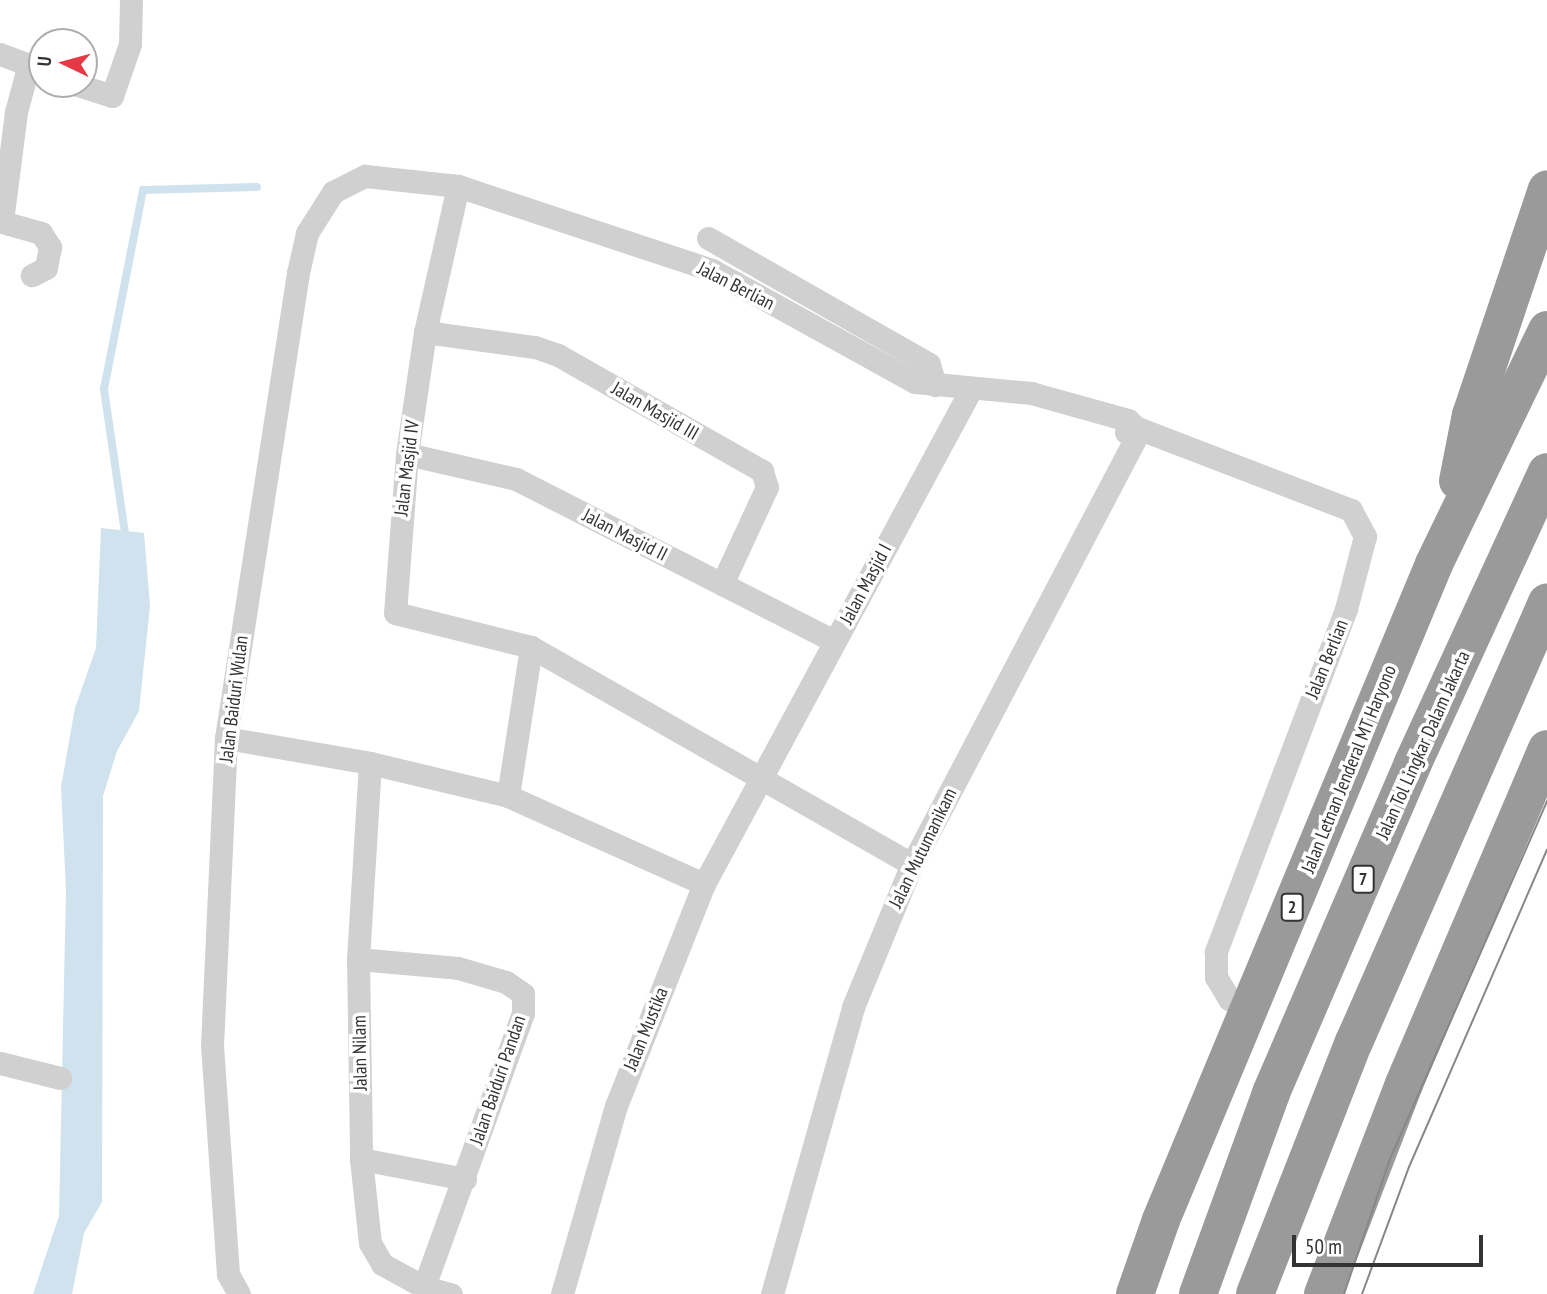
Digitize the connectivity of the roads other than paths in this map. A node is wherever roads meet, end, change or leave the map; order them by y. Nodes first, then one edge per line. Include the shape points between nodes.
1 (131, 0) edge
2 (0, 54) edge
3 (28, 64) edge
4 (28, 85) edge
5 (98, 91) edge
6 (407, 177) joint
7 (458, 186) junction
8 (1547, 189) edge
9 (712, 270) junction
10 (32, 275) dead end
11 (1547, 330) edge
12 (425, 332) junction
13 (934, 384) junction
14 (970, 391) junction
15 (1139, 429) junction
16 (407, 454) junction
17 (1547, 472) edge
18 (1453, 522) junction
19 (722, 584) junction
20 (1547, 603) edge
21 (834, 642) junction
22 (531, 647) junction
23 (226, 738) junction
24 (1547, 748) edge
25 (370, 763) junction
26 (762, 777) junction
27 (508, 796) junction
28 (912, 864) junction
29 (704, 884) junction
30 (358, 959) junction
31 (1249, 1011) junction
32 (0, 1063) edge
33 (60, 1078) dead end
34 (361, 1159) junction
35 (465, 1179) junction
36 (230, 1287) edge
37 (424, 1287) junction
38 (451, 1294) edge
39 (562, 1294) edge
40 (772, 1294) edge
41 (1135, 1294) edge
42 (1198, 1294) edge
43 (1255, 1294) edge
44 (1323, 1294) edge

1 - 5 street via 130,44 112,96
2 - 3 street
4 - 10 street via 16,112 2,222 41,233 50,247 46,268
6 - 7 street, Jalan Berlian
6 - 23 street, Jalan Baiduri Wulan via 365,177 344,185 318,209 307,233
7 - 9 street, Jalan Berlian
7 - 12 street, Jalan Masjid IV
8 - 18 highway via 1471,415
9 - 13 street, Jalan Berlian via 915,382
9 - 13 street via 715,241 929,364
11 - 18 highway, Jalan Letnan Jenderal MT Haryono / 2
12 - 16 street, Jalan Masjid IV
12 - 19 street, Jalan Masjid III via 534,346 558,355 762,471 766,488
13 - 14 street, Jalan Berlian
14 - 15 street, Jalan Berlian via 1031,393 1103,412
14 - 21 street, Jalan Masjid I
15 - 28 street, Jalan Mutumanikam
15 - 31 street, Jalan Berlian via 1351,510 1365,536 1346,609 1216,952 1216,977 1229,999
16 - 19 street, Jalan Masjid II via 516,479
16 - 22 street, Jalan Masjid IV via 395,613
17 - 42 highway, Jalan Tol Lingkar Dalam Jakarta / 7 via 1413,763 1271,1093
18 - 31 highway, Jalan Letnan Jenderal MT Haryono / 2
19 - 21 street, Jalan Masjid II
20 - 43 highway via 1354,1042
21 - 26 street, Jalan Masjid I
22 - 26 street
22 - 27 street
23 - 25 street
23 - 36 street, Jalan Baiduri Wulan via 212,1046
24 - 44 highway via 1399,1097
25 - 27 street
25 - 30 street, Jalan Nilam
26 - 28 street
26 - 29 street, Jalan Mustika
27 - 29 street
28 - 40 street, Jalan Mutumanikam via 853,1007
29 - 39 street, Jalan Mustika via 616,1106
30 - 34 street, Jalan Nilam
30 - 35 street, Jalan Baiduri Pandan via 458,968 506,982 523,994 523,1013
31 - 41 highway, Jalan Letnan Jenderal MT Haryono / 2
32 - 33 street
34 - 35 street
34 - 37 street, Jalan Nilam via 374,1255
35 - 37 street, Jalan Baiduri Pandan
37 - 38 street, Jalan Nilam

